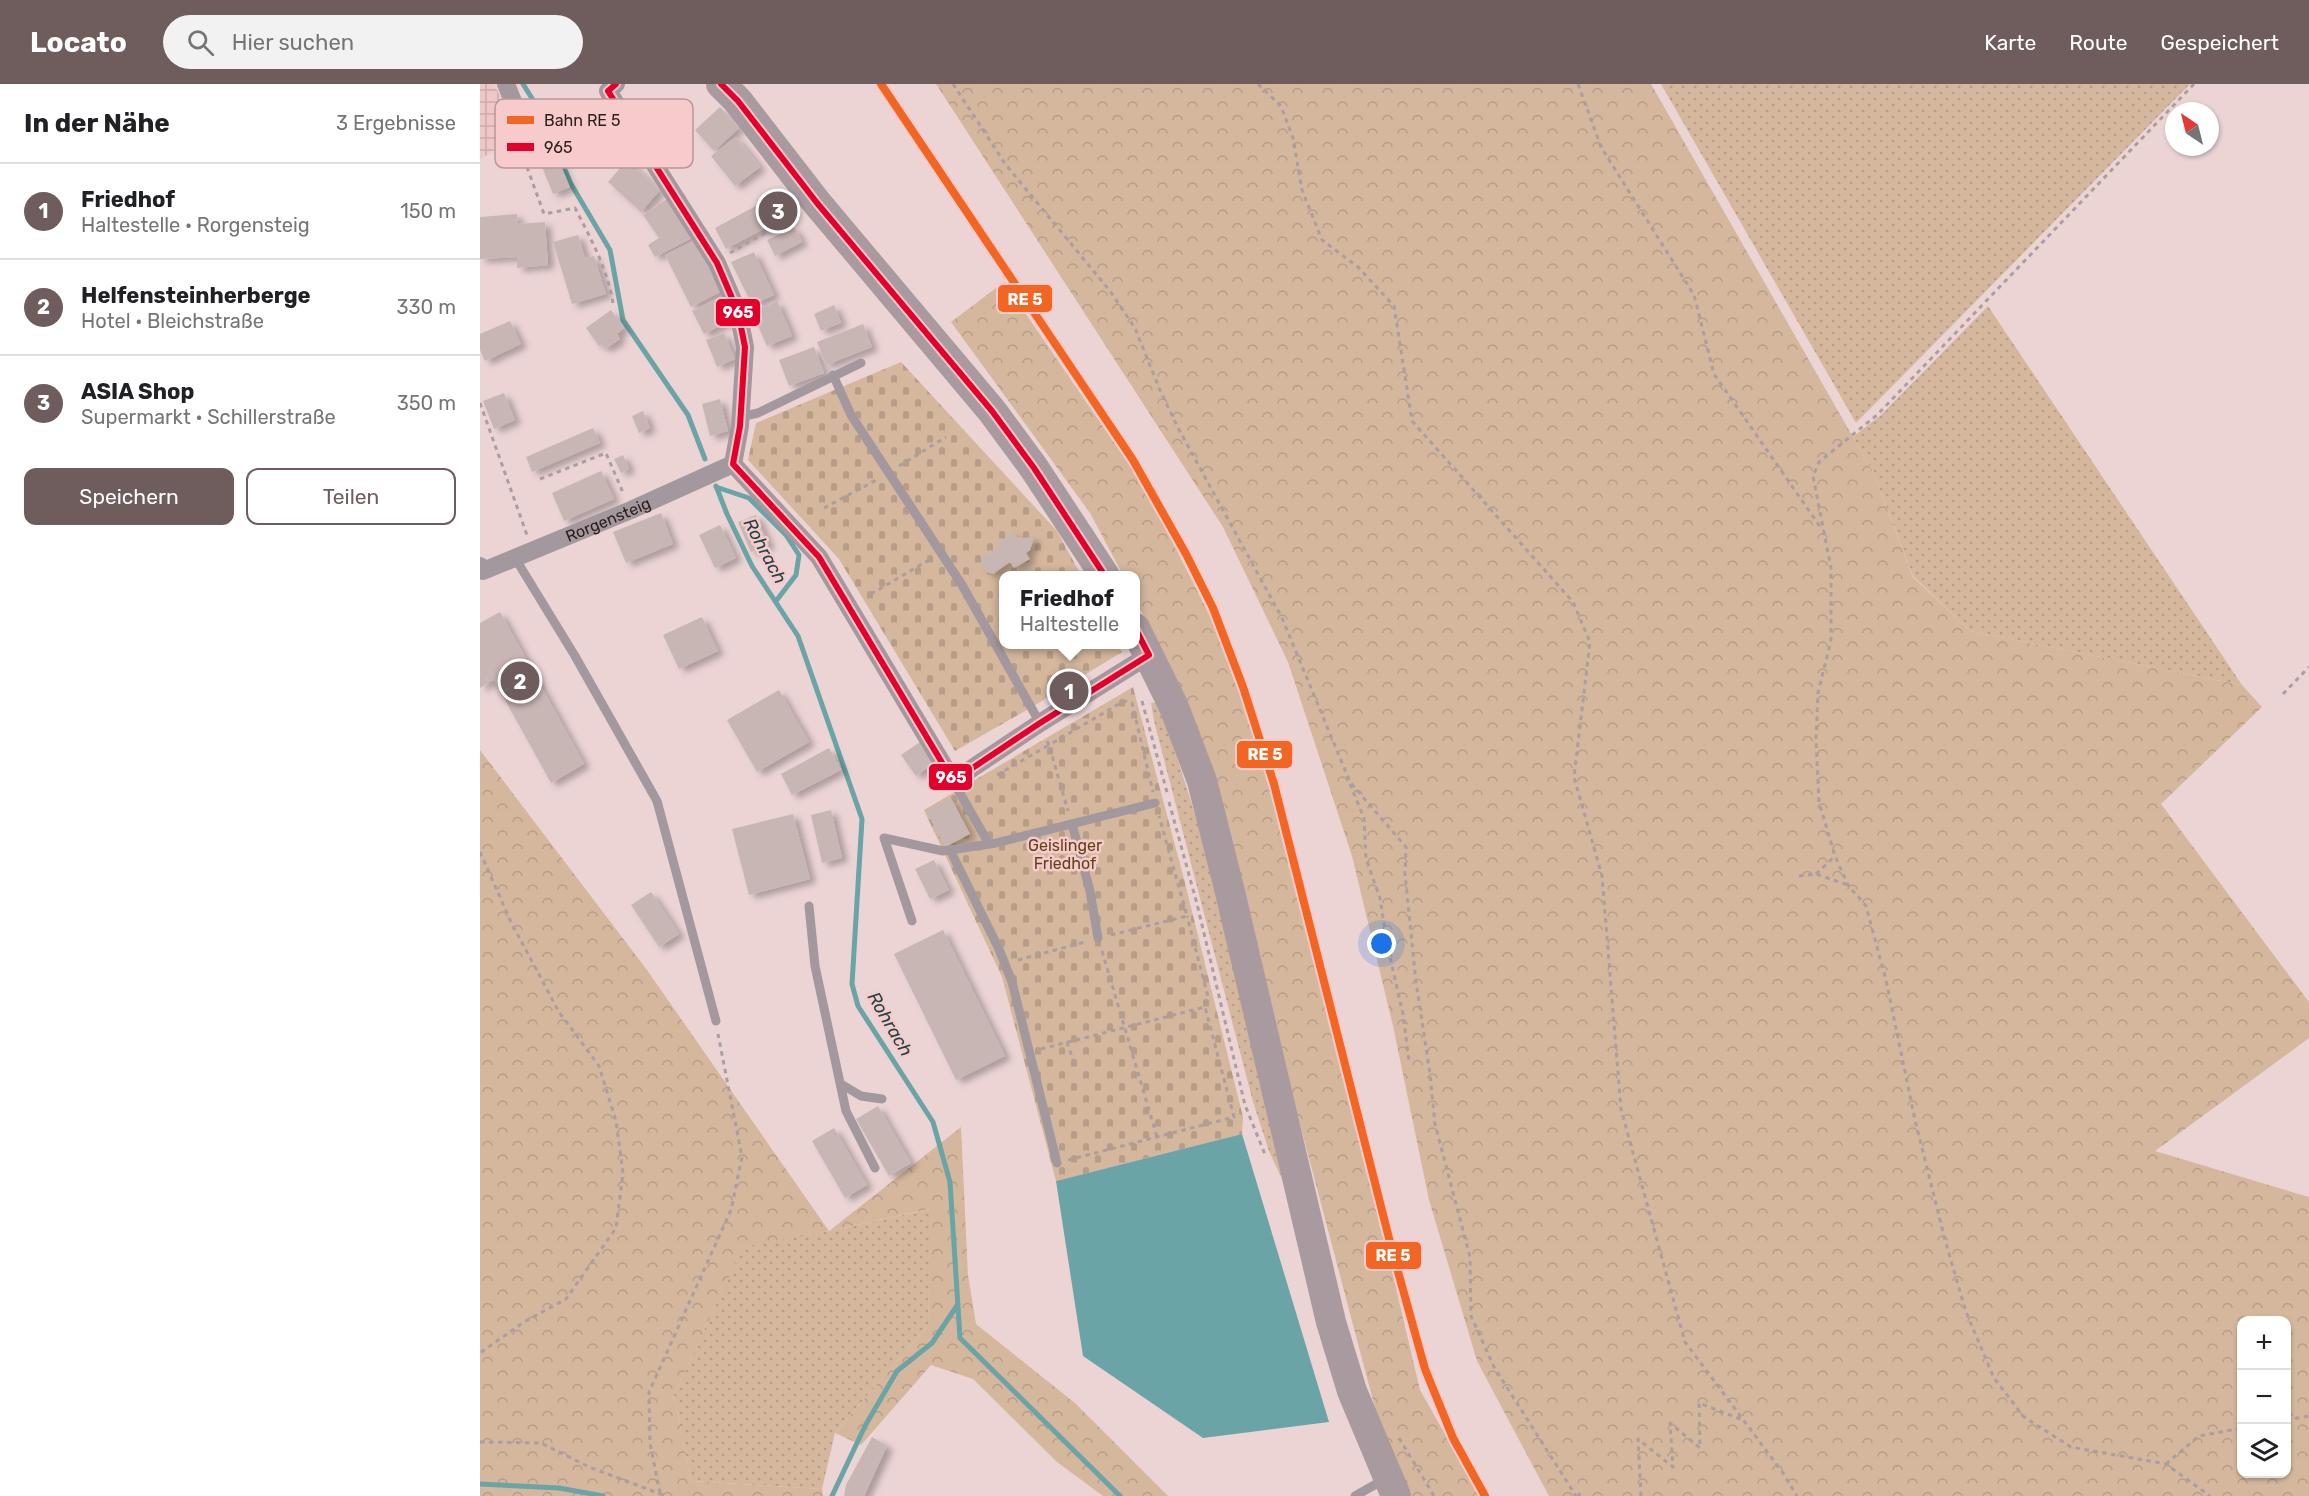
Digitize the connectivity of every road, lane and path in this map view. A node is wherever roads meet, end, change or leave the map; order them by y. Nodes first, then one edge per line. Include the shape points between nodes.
1 (506, 84) edge
2 (616, 84) edge
3 (721, 84) edge
4 (953, 84) edge
5 (1258, 84) edge
6 (1578, 84) edge
7 (2193, 84) edge
8 (511, 99) edge
9 (613, 99) edge
10 (532, 168) edge
11 (657, 168) edge
12 (817, 203) junction
13 (716, 261) junction
14 (613, 303) dead end
15 (861, 363) dead end
16 (833, 375) junction
17 (480, 403) edge
18 (740, 417) junction
19 (733, 464) junction
20 (540, 479) dead end
21 (630, 510) junction
22 (1822, 530) junction
23 (533, 550) junction
24 (941, 553) junction
25 (515, 558) junction
26 (481, 570) edge
27 (1102, 571) edge
28 (871, 594) dead end
29 (1140, 649) edge
30 (1142, 660) junction
31 (2309, 667) edge
32 (2283, 694) dead end
33 (1040, 723) junction
34 (1049, 746) junction
35 (1350, 782) junction
36 (958, 788) junction
37 (1155, 803) junction
38 (1072, 824) junction
39 (989, 844) junction
40 (950, 850) junction
41 (480, 852) edge
42 (1834, 856) junction
43 (1816, 874) junction
44 (1799, 876) dead end
45 (1848, 885) junction
46 (809, 906) dead end
47 (1187, 916) junction
48 (912, 921) dead end
49 (1098, 938) junction
50 (1005, 963) junction
51 (1205, 1007) junction
52 (716, 1021) joint
53 (1124, 1028) junction
54 (1067, 1042) junction
55 (1029, 1052) junction
56 (1409, 1061) dead end
57 (1074, 1063) dead end
58 (841, 1084) junction
59 (882, 1099) dead end
60 (1157, 1137) junction
61 (1057, 1163) joint
62 (1269, 1164) dead end
63 (874, 1168) dead end
64 (480, 1353) edge
65 (2309, 1416) edge
66 (2291, 1419) edge
67 (1744, 1420) junction
68 (2237, 1429) edge
69 (480, 1442) edge
70 (2166, 1464) junction
71 (1391, 1487) edge
72 (660, 1493) junction
73 (666, 1496) edge
74 (1355, 1496) edge
75 (1578, 1496) edge
76 (1641, 1496) edge
77 (1797, 1496) edge
78 (2210, 1496) edge

1 - 8 street
2 - 9 street via 608,91
3 - 12 main road via 738,100
4 - 35 path via 1006,165 1110,291 1135,328 1177,426 1282,618
5 - 67 path via 1281,106 1293,138 1302,189 1322,240 1358,267 1394,306 1412,421 1573,602 1590,642 1574,777 1602,876 1621,1108 1685,1342
6 - 22 path via 1601,147 1694,295 1714,374
7 - 22 path via 1877,416 1819,462 1813,476
10 - 14 path via 544,214 575,208 596,247
11 - 13 street
12 - 13 path
12 - 27 main road via 992,411
13 - 18 street via 738,312 745,347
15 - 16 lane
16 - 18 lane
16 - 24 lane via 851,415
17 - 23 path
18 - 19 street
19 - 21 street, Rorgensteig
19 - 36 street via 819,557
20 - 21 path via 606,453
21 - 23 street, Rorgensteig
22 - 42 path via 1831,568 1831,640 1818,693 1816,739 1820,802
23 - 25 street, Rorgensteig
24 - 28 path
24 - 33 lane
25 - 26 street, Rorgensteig
25 - 52 lane via 657,801
29 - 30 main road
30 - 33 street
30 - 62 path via 1245,1105
30 - 71 main road via 1174,707 1202,782 1331,1322 1352,1391
31 - 32 path
33 - 34 path
33 - 36 street
34 - 36 path
34 - 37 path via 1124,701 1132,703
34 - 38 path
35 - 56 path via 1364,818 1366,859 1380,898
35 - 75 path via 1406,847 1415,971 1435,1124 1470,1257 1472,1316 1494,1367
36 - 39 lane
37 - 38 lane
37 - 47 path
38 - 39 lane
38 - 49 lane
39 - 40 lane
40 - 48 lane via 885,838
40 - 50 lane
41 - 64 path via 511,922 559,1012 599,1066 616,1121 623,1173 616,1228 566,1299
42 - 43 path
42 - 45 path
43 - 44 path
43 - 45 path
45 - 70 path via 1866,906 1945,1240 1966,1312 1994,1378 2024,1417 2071,1447
46 - 58 lane via 815,966
47 - 49 path
47 - 51 path via 1208,996
49 - 50 path
49 - 53 path
50 - 55 lane
51 - 53 path
51 - 60 path via 1234,1117
52 - 72 path via 742,1157 731,1210 649,1392 650,1443
53 - 54 path
53 - 60 path
54 - 55 path
54 - 57 path
55 - 61 lane
58 - 59 lane via 861,1096
58 - 63 lane via 846,1111
60 - 61 path
65 - 66 path
67 - 76 path via 1699,1403 1700,1448 1670,1423 1673,1467 1638,1440
67 - 77 path
68 - 70 path via 2199,1436
69 - 72 path via 541,1443 589,1467
70 - 78 path
71 - 74 lane
72 - 73 path

